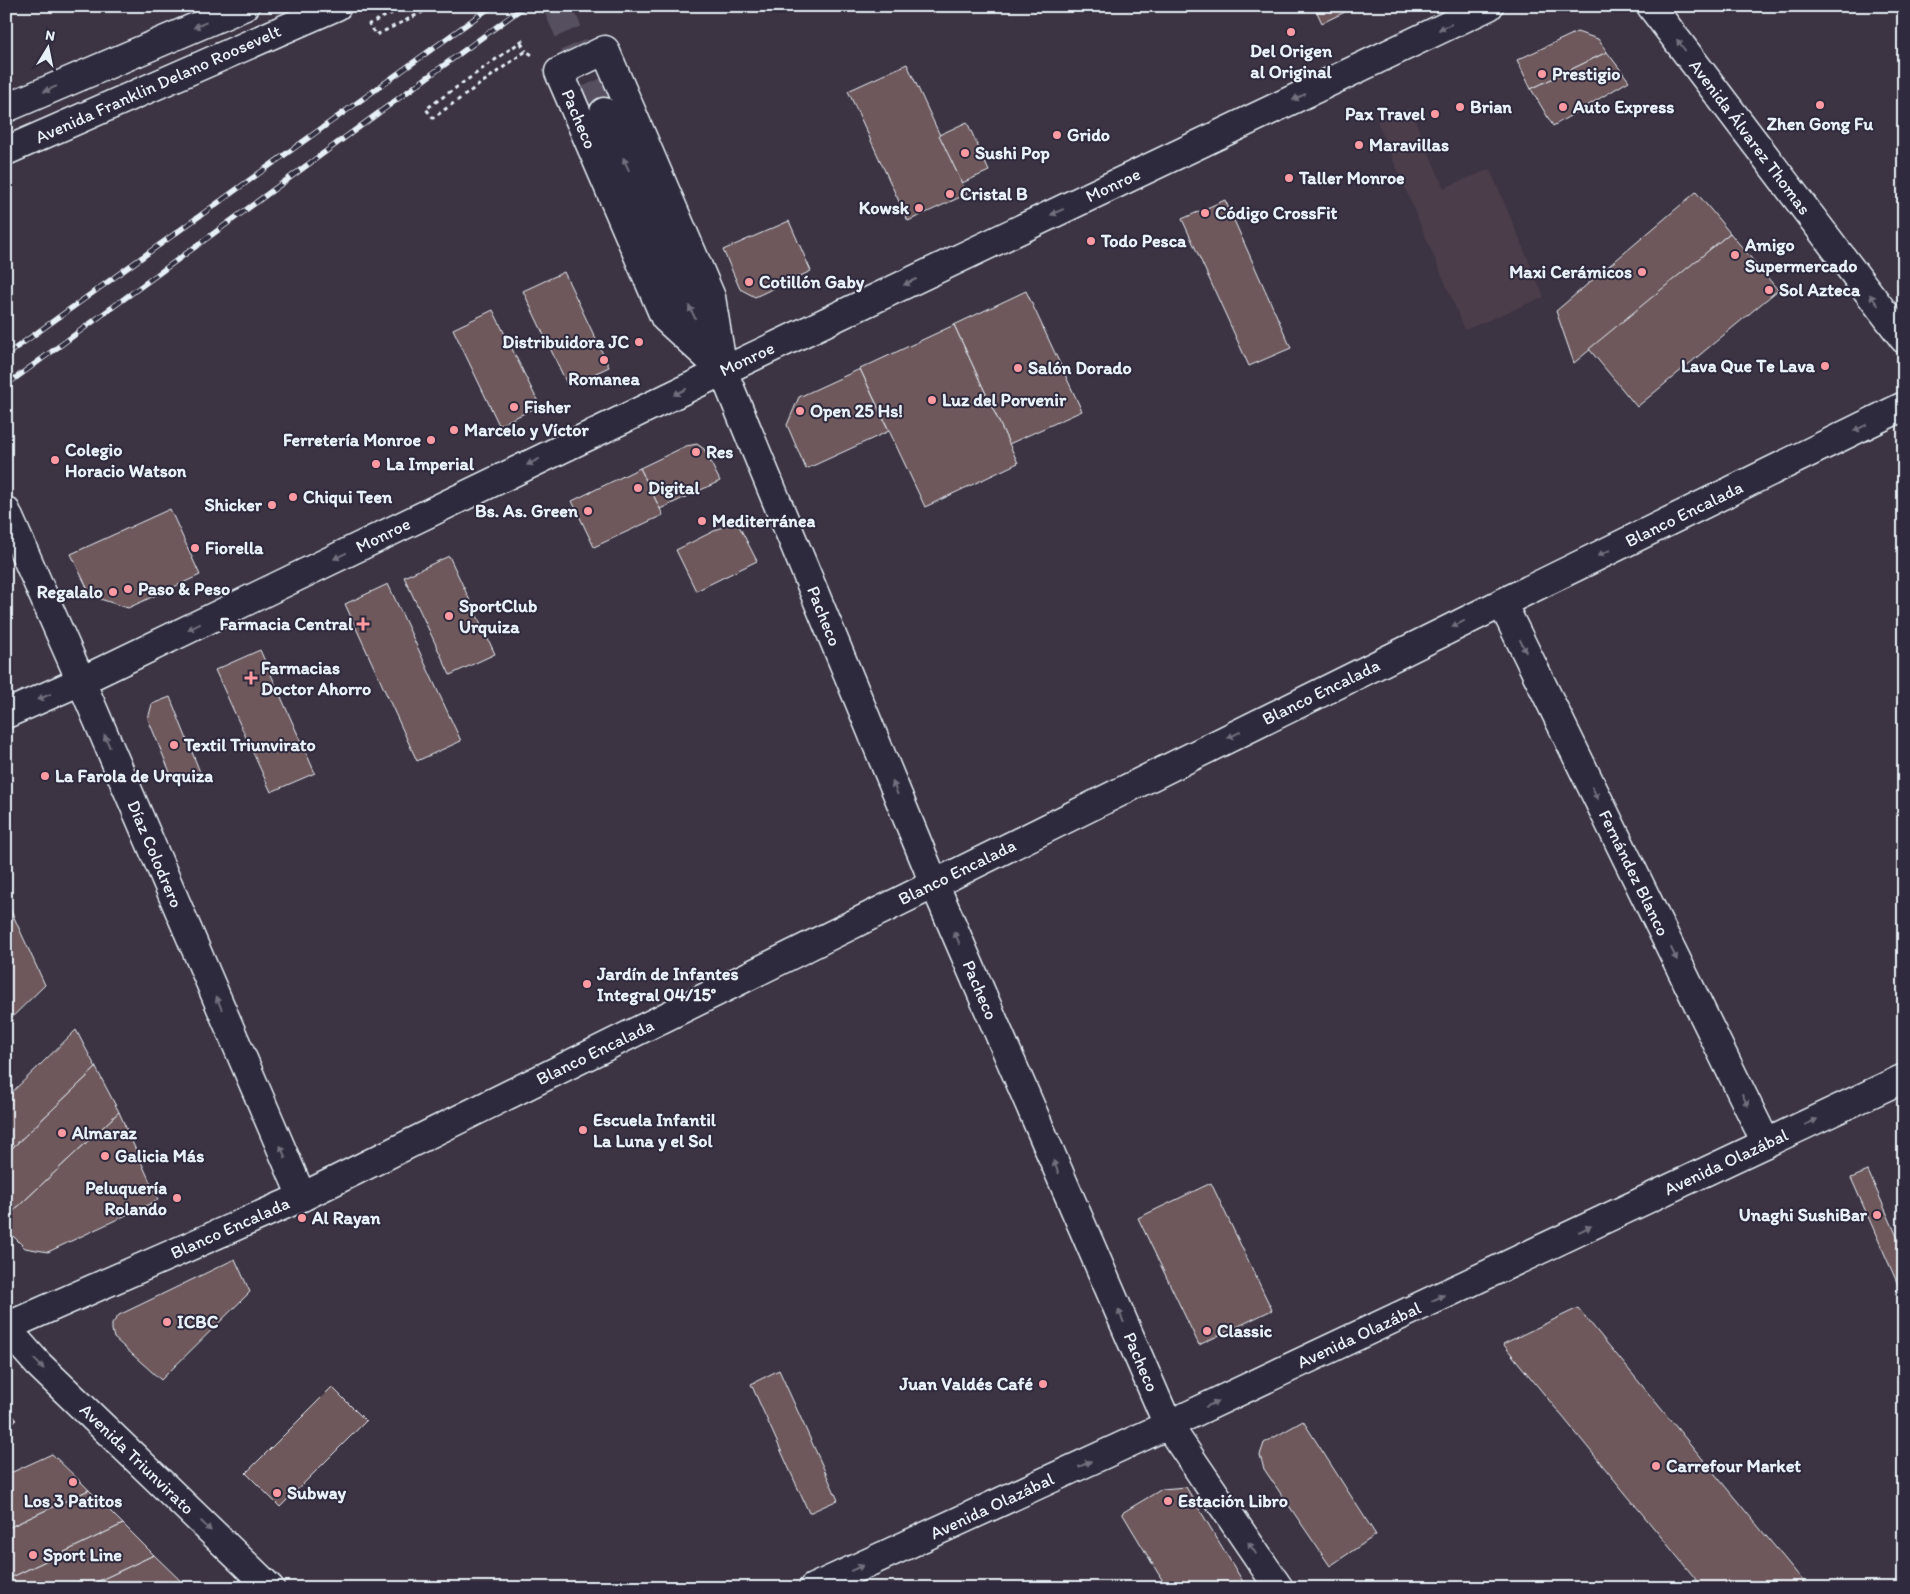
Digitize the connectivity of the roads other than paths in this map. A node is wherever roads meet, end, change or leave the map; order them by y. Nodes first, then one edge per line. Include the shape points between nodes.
1 (244, 6) edge
2 (337, 6) edge
3 (1489, 6) edge
4 (1651, 6) edge
5 (6, 108) edge
6 (604, 112) tunnel mouth
7 (6, 150) edge
8 (1904, 338) edge
9 (723, 370) junction
10 (1904, 406) edge
11 (6, 511) edge
12 (1502, 603) junction
13 (81, 681) junction
14 (6, 714) edge
15 (934, 883) junction
16 (1904, 1078) edge
17 (1766, 1143) junction
18 (302, 1197) junction
19 (6, 1327) edge
20 (1168, 1425) junction
21 (270, 1588) edge
22 (813, 1588) edge
23 (1279, 1588) edge

1 -> 5 street, Avenida Franklin Delano Roosevelt
2 - 7 street, Avenida Franklin Delano Roosevelt
3 -> 9 street, Monroe
8 -> 4 street, Avenida Álvarez Thomas
9 -> 6 street, Pacheco via 690,310
9 - 9 street, Pacheco via 711,297 605,50 559,72 665,318
9 -> 13 street, Monroe
15 -> 9 street, Pacheco
10 -> 12 street, Blanco Encalada
11 - 13 street, Díaz Colodrero
12 -> 15 street, Blanco Encalada
12 -> 17 street, Fernández Blanco
13 -> 14 street, Monroe
18 -> 13 street, Díaz Colodrero
15 - 18 street, Blanco Encalada
20 -> 15 street, Pacheco
17 -> 16 street, Avenida Olazábal
20 -> 17 street, Avenida Olazábal
18 - 19 street, Blanco Encalada
19 -> 21 street, Avenida Triunvirato via 38,1364
22 -> 20 street, Avenida Olazábal
23 -> 20 street, Pacheco

